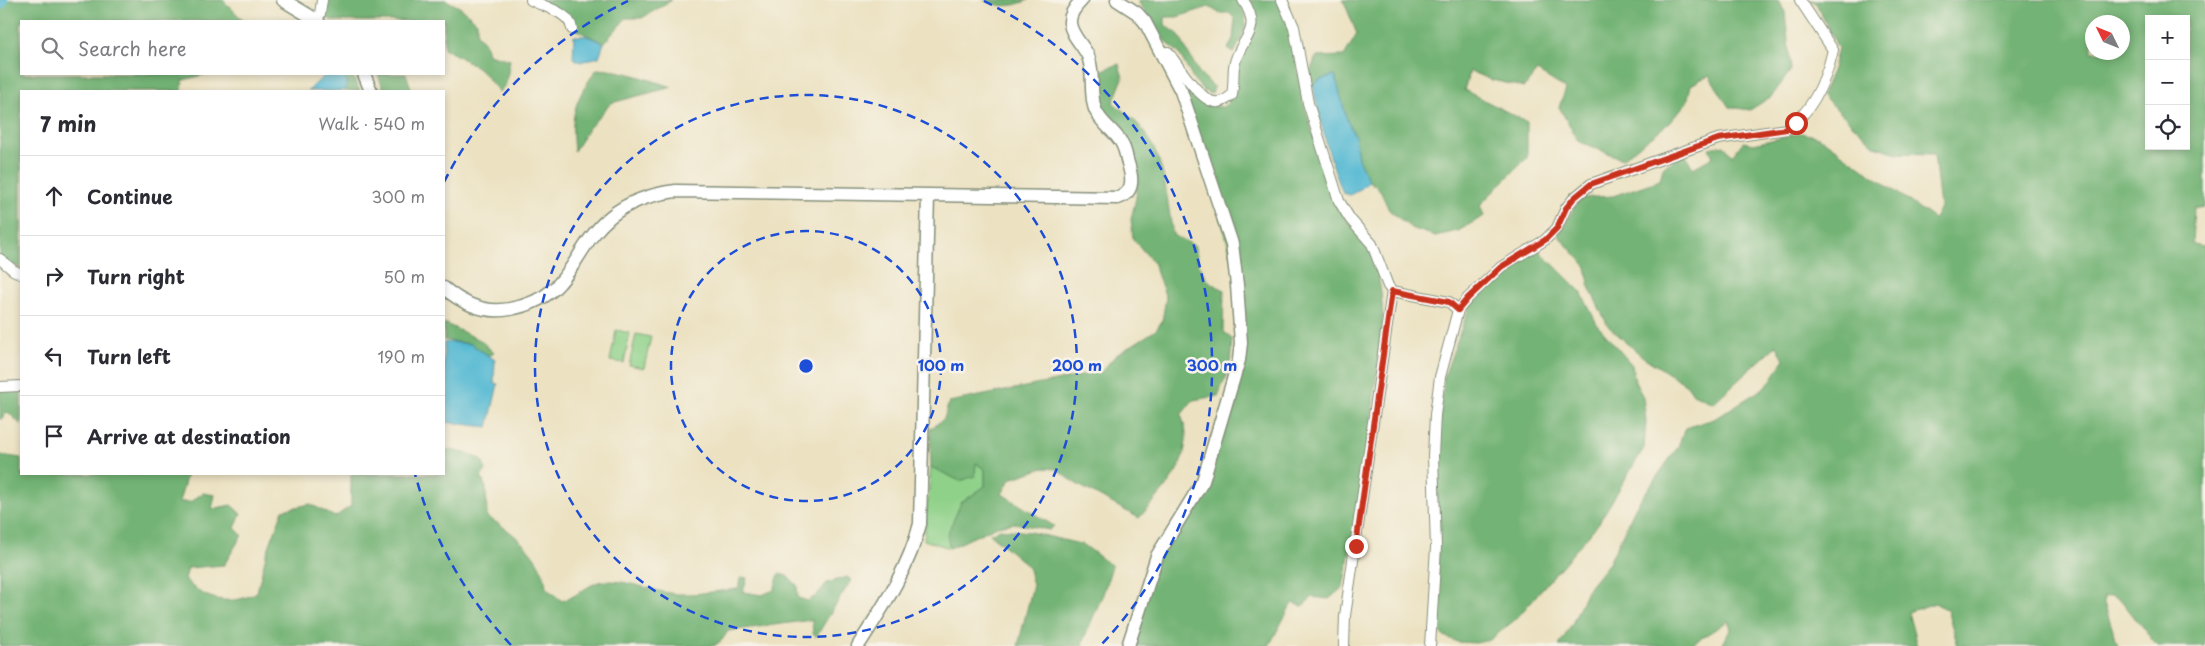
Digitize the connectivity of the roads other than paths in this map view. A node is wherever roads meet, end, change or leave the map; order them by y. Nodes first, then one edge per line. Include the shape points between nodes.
1 (283, 0) edge
2 (322, 0) edge
3 (531, 0) edge
4 (1082, 0) edge
5 (1117, 0) edge
6 (1243, 0) edge
7 (1282, 0) edge
8 (1800, 0) edge
9 (315, 20) edge
10 (317, 20) edge
11 (572, 29) dead end
12 (1161, 53) junction
13 (364, 75) edge
14 (371, 90) edge
15 (928, 195) junction
16 (0, 259) edge
17 (20, 274) edge
18 (445, 289) edge
19 (1392, 291) junction
20 (1458, 310) junction
21 (20, 386) edge
22 (0, 387) edge
23 (858, 646) edge
24 (1128, 646) edge
25 (1344, 646) edge
26 (1430, 646) edge

1 - 9 street
2 - 10 street
3 - 11 street via 556,10
4 - 15 street via 1071,16 1070,24 1093,72 1094,108 1124,149 1131,171 1129,191 1118,198
5 - 12 street via 1137,13 1154,36
6 - 12 street via 1251,12 1249,36 1234,65 1232,95 1225,100 1217,103 1208,100 1168,52
7 - 19 street via 1294,27 1308,103 1339,202 1372,244
8 - 20 street via 1833,50 1829,70 1816,97 1796,123 1787,129 1718,139 1591,184 1574,198 1557,228 1545,240 1501,267
12 - 24 street via 1181,92 1232,244 1241,343 1203,481 1156,556
13 - 14 street
15 - 18 street via 661,193 642,198 610,218 562,281 549,295 531,305 491,311 464,302
15 - 23 street via 920,524 899,581
16 - 17 street
19 - 20 street via 1449,302
19 - 25 street via 1345,616
20 - 26 street via 1440,377 1435,415 1436,547
21 - 22 street

